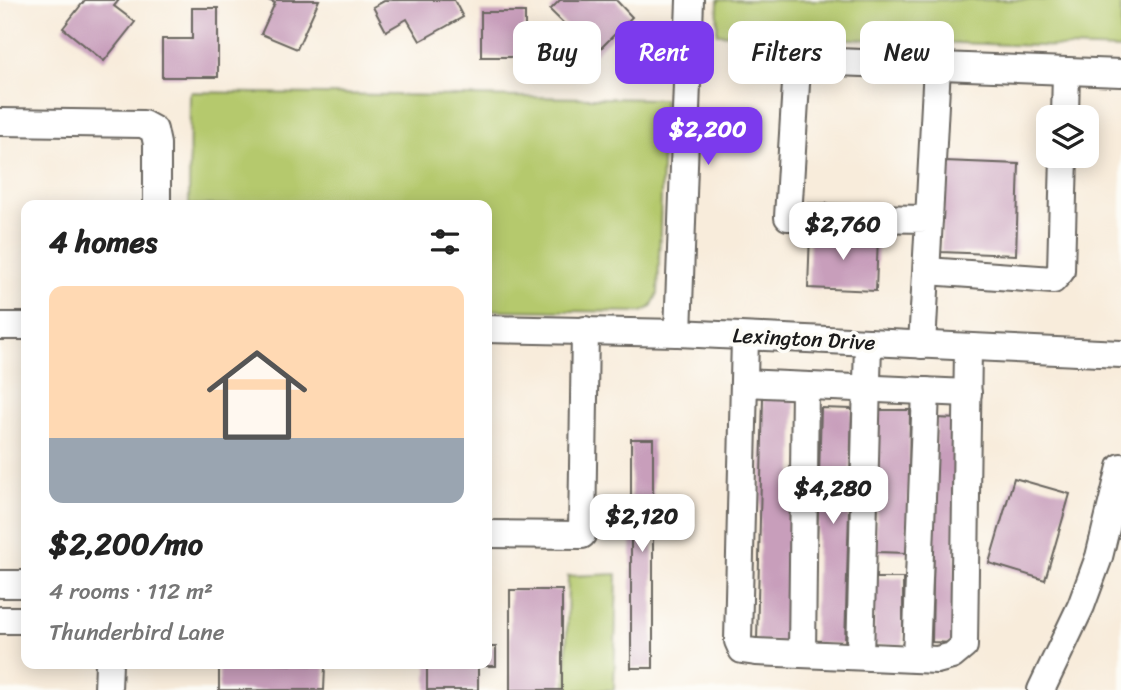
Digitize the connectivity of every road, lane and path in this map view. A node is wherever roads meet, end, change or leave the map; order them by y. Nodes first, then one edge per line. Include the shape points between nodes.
1 (690, 0) edge
2 (860, 63) edge
3 (954, 67) edge
4 (1066, 71) junction
5 (1121, 73) edge
6 (936, 84) edge
7 (1065, 105) edge
8 (0, 122) edge
9 (1064, 168) edge
10 (156, 200) edge
11 (929, 219) junction
12 (927, 271) junction
13 (0, 326) edge
14 (21, 326) edge
15 (492, 329) edge
16 (585, 330) junction
17 (678, 333) junction
18 (745, 337) junction
19 (868, 342) junction
20 (922, 345) junction
21 (968, 347) junction
22 (1121, 354) edge
23 (744, 383) junction
24 (805, 386) junction
25 (866, 388) junction
26 (926, 391) junction
27 (968, 393) junction
28 (1121, 467) edge
29 (492, 534) edge
30 (0, 584) edge
31 (21, 584) edge
32 (0, 620) edge
33 (21, 620) edge
34 (802, 654) junction
35 (860, 656) junction
36 (916, 659) junction
37 (108, 669) edge
38 (108, 690) edge
39 (1041, 690) edge

1 - 17 street
2 - 11 street via 810,61 797,67 788,217
3 - 4 street
4 - 5 street
4 - 7 street
6 - 11 street
8 - 10 street via 143,124 154,130 157,144
9 - 12 street via 1061,271 1053,280
11 - 12 street
12 - 20 street
13 - 14 street
15 - 16 street, Lexington Drive
16 - 17 street, Lexington Drive
16 - 29 street via 582,535
17 - 18 street, Lexington Drive
18 - 19 street, Lexington Drive
18 - 23 street
19 - 20 street, Lexington Drive
19 - 25 street
20 - 21 street, Lexington Drive
21 - 22 street, Lexington Drive
21 - 27 street
23 - 24 street
23 - 34 street via 738,641 742,650
24 - 25 street
24 - 34 street
25 - 26 street
25 - 35 street
26 - 27 street
26 - 36 street
27 - 36 street via 964,646 952,656
28 - 39 street via 1099,557
30 - 31 street
32 - 33 street
34 - 35 street
35 - 36 street
37 - 38 street

